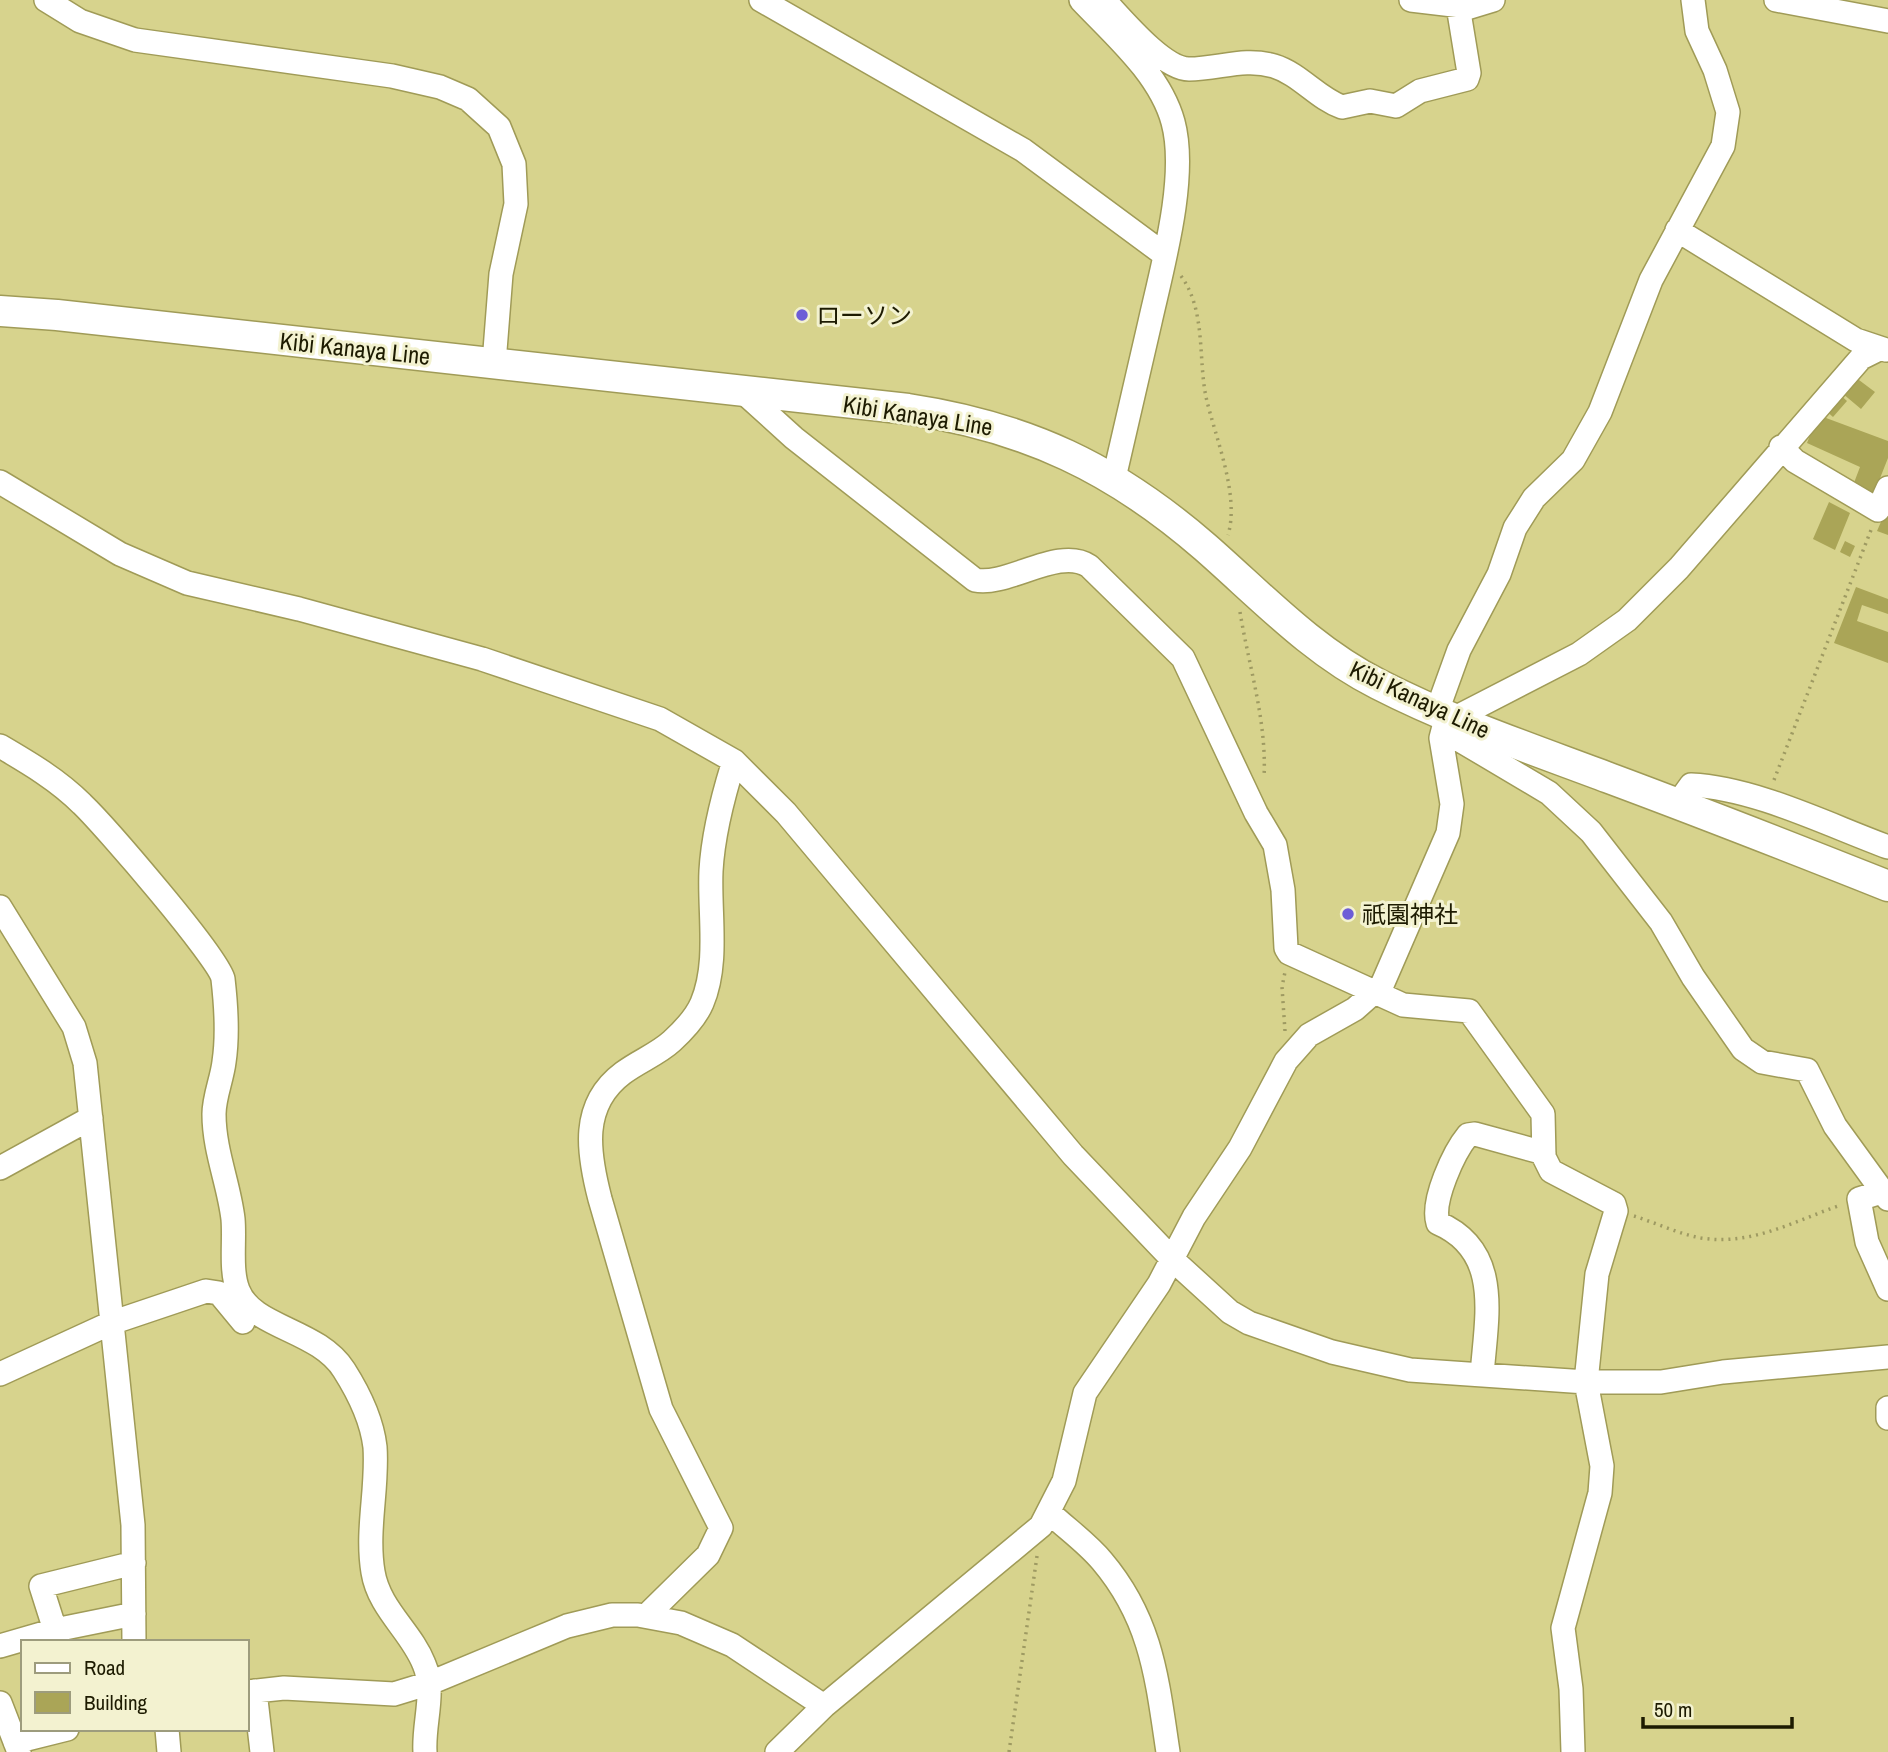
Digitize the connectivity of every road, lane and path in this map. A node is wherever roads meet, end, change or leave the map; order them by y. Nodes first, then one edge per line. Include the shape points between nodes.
1 (46, 0) edge
2 (761, 0) edge
3 (1081, 0) edge
4 (1104, 0) edge
5 (1411, 0) edge
6 (1493, 0) edge
7 (1693, 0) edge
8 (1776, 0) edge
9 (1458, 6) junction
10 (1888, 21) edge
11 (1677, 230) junction
12 (1165, 255) junction
13 (0, 311) edge
14 (1883, 350) edge
15 (494, 363) junction
16 (741, 390) junction
17 (1781, 447) junction
18 (1114, 478) junction
19 (0, 482) edge
20 (1888, 488) edge
21 (1878, 510) junction
22 (1226, 566) junction
23 (1446, 717) junction
24 (0, 746) edge
25 (734, 761) junction
26 (1264, 783) dead end
27 (1766, 802) junction
28 (1678, 803) junction
29 (1888, 847) edge
30 (1888, 886) edge
31 (0, 907) edge
32 (1289, 953) junction
33 (1378, 992) junction
34 (1286, 1060) junction
35 (91, 1118) junction
36 (1544, 1153) junction
37 (0, 1168) edge
38 (1885, 1196) edge
39 (1859, 1199) junction
40 (1616, 1210) junction
41 (1173, 1260) junction
42 (1888, 1289) edge
43 (111, 1322) junction
44 (282, 1326) junction
45 (1888, 1357) edge
46 (0, 1374) edge
47 (1482, 1375) junction
48 (1586, 1382) junction
49 (1888, 1408) edge
50 (1888, 1418) edge
51 (1046, 1520) junction
52 (134, 1563) junction
53 (134, 1614) junction
54 (646, 1616) junction
55 (55, 1630) junction
56 (134, 1640) edge
57 (0, 1646) edge
58 (430, 1683) junction
59 (251, 1692) edge
60 (0, 1703) edge
61 (824, 1706) junction
62 (61, 1731) edge
63 (167, 1731) edge
64 (17, 1747) edge
65 (169, 1752) edge
66 (262, 1752) edge
67 (425, 1752) edge
68 (777, 1752) edge
69 (1009, 1752) edge
70 (1168, 1752) edge
71 (1573, 1752) edge

1 - 15 street via 80,20 135,40 392,76 468,99 499,128 514,164 516,204 500,274
2 - 12 street via 1023,150
3 - 12 street via 1158,89 1173,122 1177,159
4 - 9 street via 1177,67 1265,64 1292,74 1342,107 1370,101 1396,106 1420,91 1467,79
5 - 9 street
6 - 9 street
7 - 11 street via 1697,31 1719,81 1729,121 1723,146
8 - 10 street
11 - 14 street via 1834,327
11 - 23 street via 1637,312 1600,412 1573,460 1534,498 1515,528 1499,574 1459,650
12 - 18 street
12 - 22 path via 1184,281 1195,309 1206,396 1229,493
13 - 15 main road, Kibi Kanaya Line
14 - 17 street via 1861,358
15 - 16 main road, Kibi Kanaya Line
16 - 18 main road, Kibi Kanaya Line via 976,421 1039,441
16 - 32 street via 833,470 975,580 1083,562 1177,652 1275,845
17 - 21 street via 1795,461
17 - 23 street via 1679,568 1627,620 1580,654
18 - 22 main road, Kibi Kanaya Line via 1162,511
19 - 25 street via 120,554 187,583 481,659 631,707 683,730
20 - 21 street
21 - 27 path
22 - 23 main road, Kibi Kanaya Line via 1335,658 1376,684
22 - 26 path via 1261,710
23 - 28 main road, Kibi Kanaya Line
23 - 33 street via 1441,738 1452,804 1448,833
23 - 38 street via 1452,735 1549,793 1591,832 1661,922 1743,1049 1762,1062 1807,1070 1835,1126
24 - 44 street via 49,775 83,804 202,944 222,974 225,1060 214,1113 233,1216 236,1285 249,1307
25 - 41 street via 786,813 1073,1155
25 - 54 street via 711,866 710,967 701,1004 666,1046 612,1084 593,1114 589,1132 592,1170 661,1409 720,1528 708,1555
27 - 28 street via 1691,785
27 - 29 street
28 - 30 main road, Kibi Kanaya Line
31 - 35 street via 74,1027 85,1062
32 - 33 street
32 - 34 path via 1282,987
33 - 34 street via 1309,1035
33 - 36 street via 1417,1009 1469,1012 1539,1105 1545,1123
34 - 41 street
35 - 37 street
35 - 43 street
36 - 40 street via 1550,1171 1607,1198
36 - 47 street via 1468,1135 1440,1197 1438,1223 1455,1229 1464,1239 1487,1279
38 - 39 street
39 - 40 path via 1765,1235 1738,1240 1700,1238
39 - 42 street via 1867,1242
40 - 48 street via 1597,1274
41 - 47 street via 1230,1312 1283,1336 1410,1370
41 - 51 street via 1085,1393 1064,1481
43 - 44 street via 215,1291 256,1330
43 - 46 street
43 - 52 street
44 - 58 street via 333,1355 368,1421 374,1446 373,1575 390,1613 419,1653
45 - 48 street via 1661,1382
47 - 48 street
48 - 71 street via 1602,1466 1600,1493 1563,1628
49 - 50 street
51 - 61 street
51 - 69 path
51 - 70 street via 1102,1561 1135,1611 1154,1659
52 - 53 street
52 - 55 street via 41,1586
53 - 55 street
53 - 56 street
54 - 58 street via 612,1615 567,1626
54 - 61 street via 681,1623 732,1645
55 - 57 street
58 - 59 street via 394,1694 284,1688
58 - 67 street
59 - 66 street
60 - 64 street
61 - 68 street
62 - 64 street
63 - 65 street

